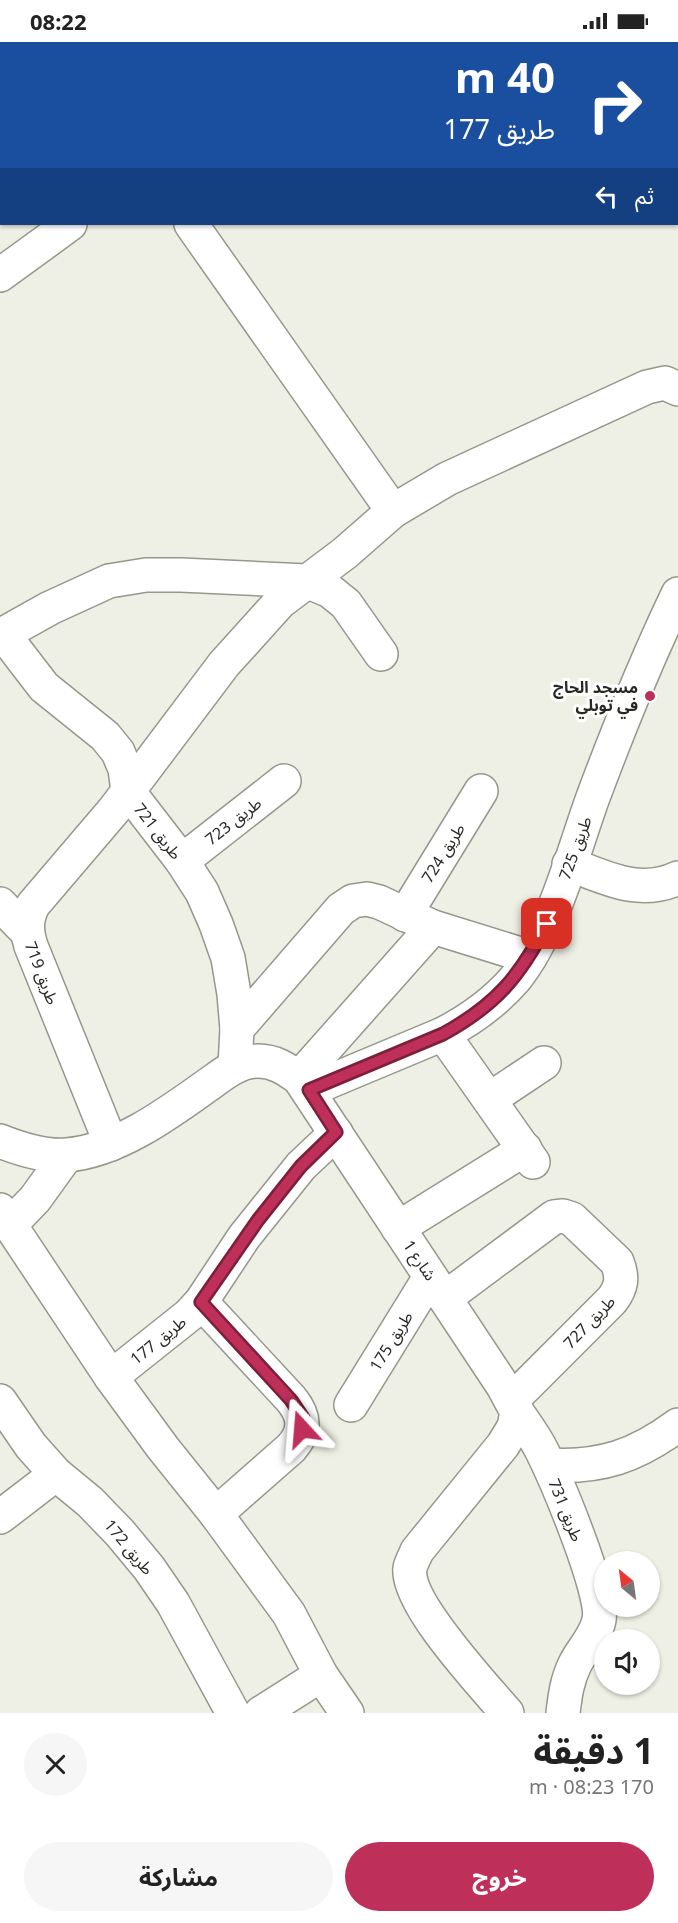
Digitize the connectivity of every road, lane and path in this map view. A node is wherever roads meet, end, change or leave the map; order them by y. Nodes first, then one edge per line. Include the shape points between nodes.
1 (69, 225) edge
2 (192, 225) edge
3 (0, 275) edge
4 (678, 389) edge
5 (393, 511) junction
6 (306, 581) junction
7 (678, 594) edge
8 (671, 632) edge
9 (2, 636) edge
10 (381, 654) dead end
11 (284, 781) dead end
12 (128, 791) junction
13 (481, 791) dead end
14 (182, 861) junction
15 (569, 864) junction
16 (678, 878) edge
17 (0, 904) edge
18 (419, 921) junction
19 (27, 932) junction
20 (530, 957) junction
21 (237, 1029) junction
22 (443, 1034) junction
23 (544, 1063) dead end
24 (235, 1066) junction
25 (304, 1084) junction
26 (490, 1099) junction
27 (336, 1132) junction
28 (0, 1141) edge
29 (111, 1144) junction
30 (66, 1156) junction
31 (5, 1217) edge
32 (398, 1228) junction
33 (438, 1287) junction
34 (201, 1302) junction
35 (111, 1377) junction
36 (0, 1401) edge
37 (351, 1405) dead end
38 (515, 1406) junction
39 (678, 1425) edge
40 (549, 1465) junction
41 (56, 1474) junction
42 (216, 1514) junction
43 (0, 1517) edge
44 (321, 1675) junction
45 (233, 1713) edge
46 (261, 1713) edge
47 (347, 1713) edge
48 (507, 1713) edge
49 (563, 1713) edge

1 - 3 street
2 - 5 street
4 - 5 street, طريق 719 via 656,383 475,465
5 - 6 street, طريق 719
6 - 9 street via 146,575 109,581
6 - 10 street via 330,591 346,604
6 - 12 street, طريق 719 via 240,644
7 - 8 street, طريق 725
8 - 15 street, طريق 725 via 647,660
9 - 12 street, طريق 721 via 44,687 105,736 125,769
11 - 14 street, طريق 723
12 - 14 street, طريق 721
12 - 19 street, طريق 719 via 33,905 27,918
13 - 18 street, طريق 724
14 - 21 street, طريق 721 via 202,892 220,936 232,982
15 - 16 street via 626,885 655,886
15 - 20 street, طريق 725
17 - 19 street
18 - 20 street
18 - 21 street via 367,899 341,909
18 - 25 street
19 - 29 street, طريق 719
20 - 22 street, طريق 725 via 489,1004
21 - 24 street, طريق 721
22 - 25 street, طريق 725
22 - 26 street
23 - 26 street
24 - 25 street, شارع 1 via 256,1061 276,1064
24 - 29 street, شارع 1 via 158,1120
25 - 27 street, شارع 1
26 - 32 street via 529,1156
27 - 32 street, شارع 1
27 - 34 street, طريق 177 via 301,1166 258,1220
28 - 30 street, شارع 1 via 24,1151
29 - 30 street, شارع 1
30 - 31 street via 35,1199
31 - 35 street
32 - 33 street, شارع 1
33 - 37 street, طريق 175
33 - 38 street, شارع 1
33 - 38 street, طريق 727 via 554,1217 572,1219 617,1262 621,1271 619,1292
34 - 35 street, طريق 177 via 175,1328
34 - 42 street via 303,1418 298,1439 291,1448
35 - 42 street
36 - 41 street, طريق 172
38 - 40 street, طريق 731
38 - 48 street via 514,1427 503,1445 417,1551 410,1569 413,1588 423,1608
39 - 40 street via 648,1445 610,1461
40 - 49 street, طريق 731 via 588,1564 601,1610 596,1629 570,1675
41 - 43 street
41 - 45 street, طريق 172 via 90,1502 149,1568 174,1603
42 - 44 street via 289,1614
44 - 46 street
44 - 47 street

